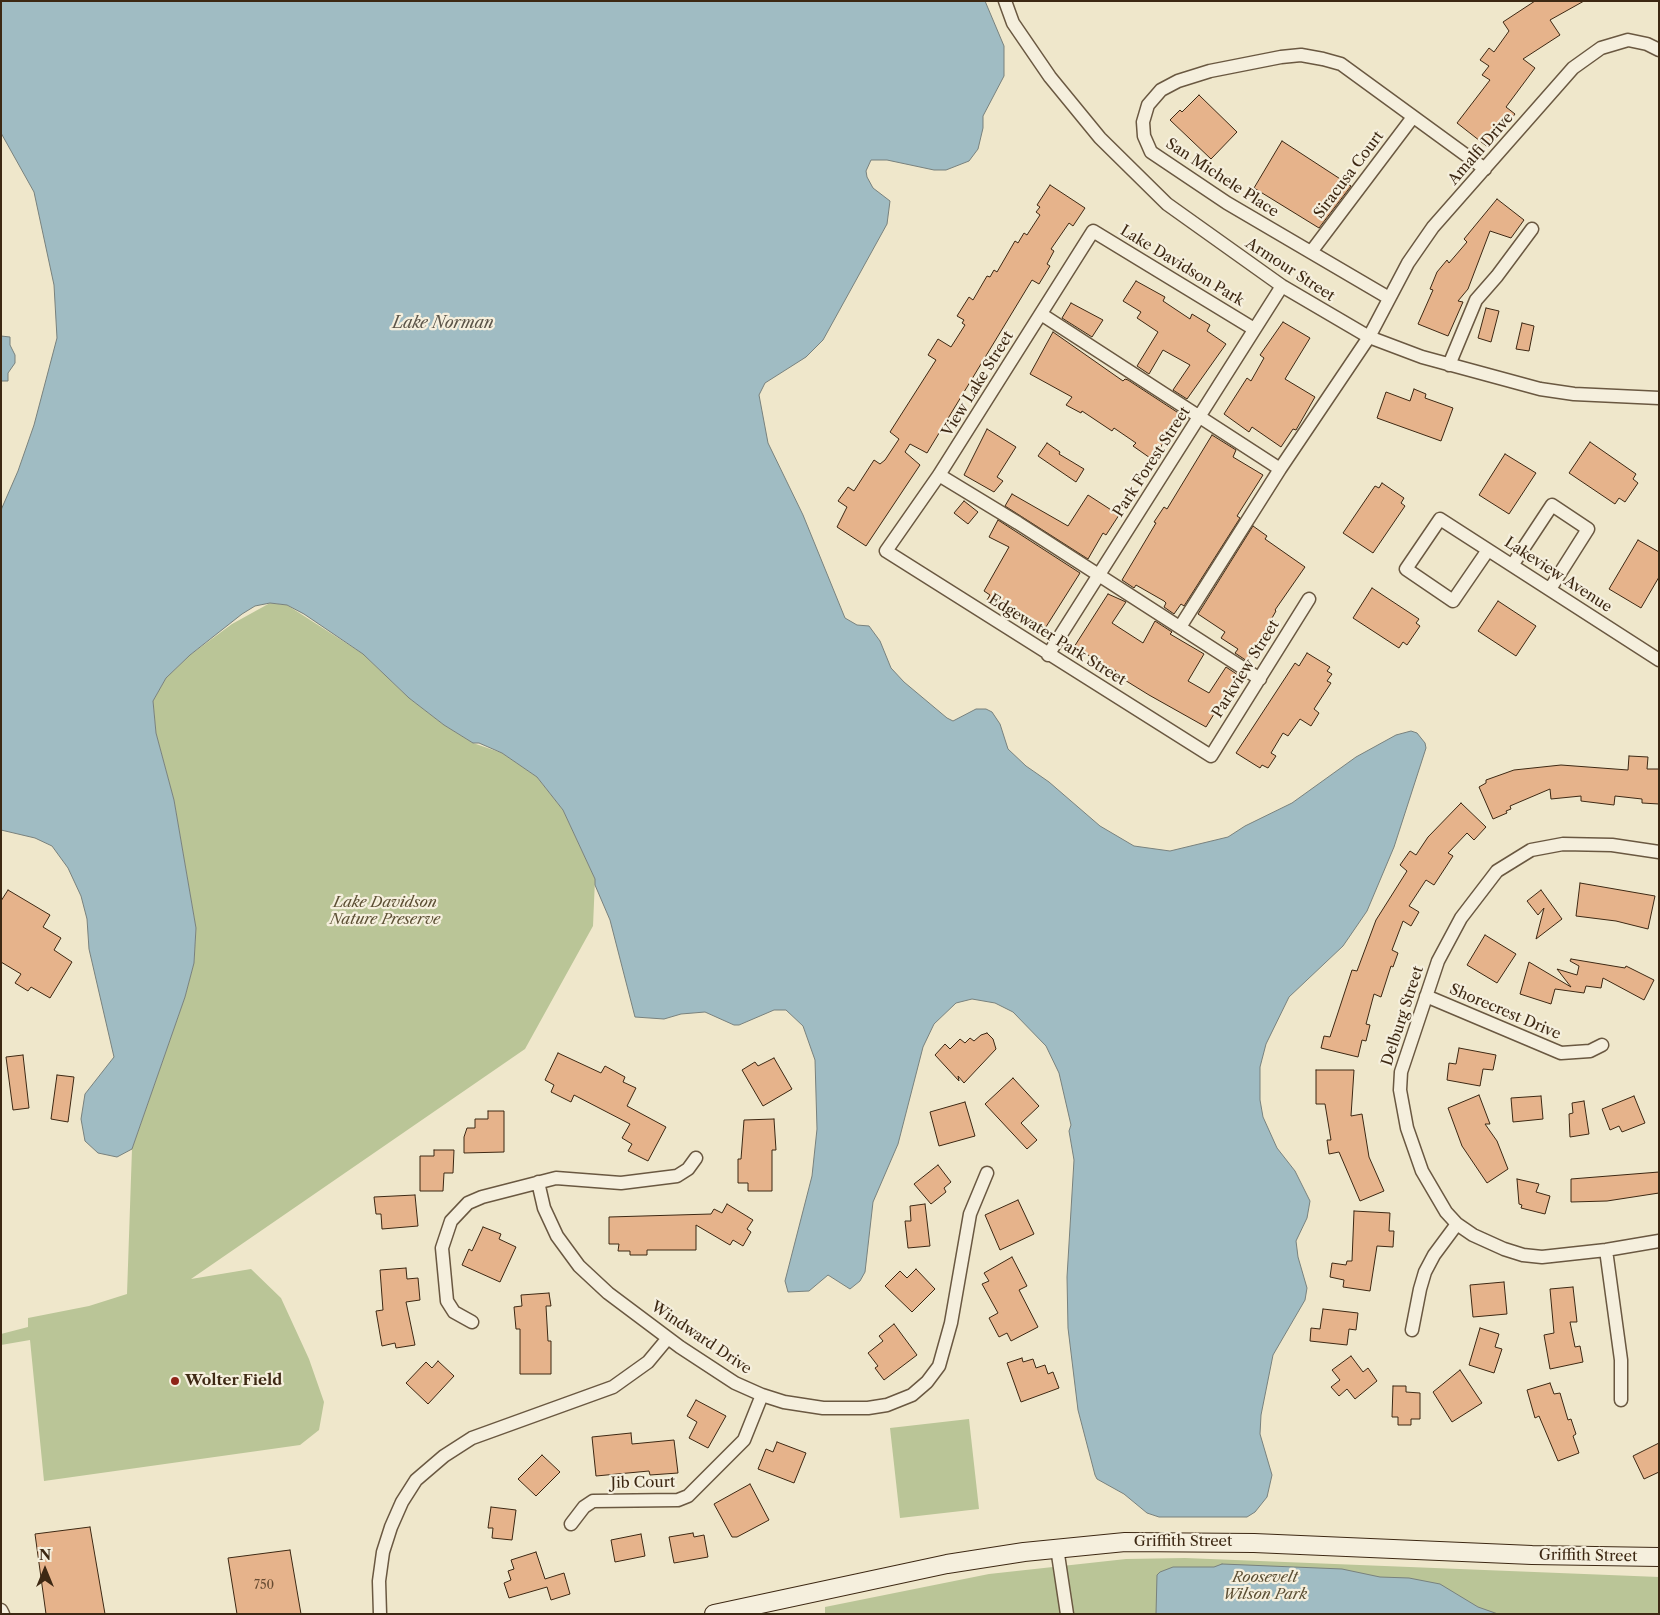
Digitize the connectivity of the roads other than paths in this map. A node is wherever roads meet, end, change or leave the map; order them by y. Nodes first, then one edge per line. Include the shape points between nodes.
1 (1005, 1) edge
2 (1659, 50) edge
3 (1413, 117) junction
4 (1485, 169) junction
5 (1532, 229) dead end
6 (1093, 231) joint
7 (1311, 252) junction
8 (1282, 286) junction
9 (1389, 298) junction
10 (1041, 314) junction
11 (1254, 329) junction
12 (1369, 337) junction
13 (1450, 365) junction
14 (1659, 398) edge
15 (1201, 416) junction
16 (1280, 469) junction
17 (939, 475) junction
18 (1488, 550) junction
19 (886, 551) joint
20 (1513, 564) junction
21 (1099, 574) junction
22 (1550, 588) junction
23 (1309, 599) dead end
24 (1180, 627) junction
25 (1048, 655) junction
26 (1659, 660) edge
27 (1260, 680) junction
28 (1211, 756) joint
29 (1659, 852) edge
30 (1426, 996) junction
31 (1602, 1045) dead end
32 (696, 1158) dead end
33 (987, 1173) dead end
34 (538, 1182) junction
35 (1457, 1224) junction
36 (1659, 1241) edge
37 (1606, 1250) junction
38 (472, 1322) dead end
39 (1412, 1330) dead end
40 (668, 1338) junction
41 (762, 1395) junction
42 (1621, 1400) dead end
43 (571, 1524) dead end
44 (1057, 1548) junction
45 (1659, 1558) edge
46 (380, 1614) edge
47 (714, 1614) edge
48 (1067, 1614) edge

1 - 8 street, Armour Street via 1013,23 1050,77 1100,138 1166,204
2 - 4 street, Amalfi Drive via 1628,40 1601,48 1573,68
3 - 4 street, San Michele Place
3 - 7 street, Siracusa Court
3 - 7 street, San Michele Place via 1341,64 1301,56 1281,56 1178,81 1161,90 1148,105 1143,122 1144,136 1151,152 1227,203
4 - 9 street, Amalfi Drive via 1433,227
5 - 13 street via 1476,300
6 - 10 street, View Lake Street
6 - 11 street, Lake Davidson Park
7 - 9 street, San Michele Place
8 - 11 street, Park Forest Street
8 - 12 street, Armour Street
9 - 12 street, Amalfi Drive
10 - 15 street
10 - 17 street, View Lake Street
11 - 15 street, Park Forest Street
12 - 13 street, Armour Street
12 - 16 street, Amalfi Drive
13 - 14 street, Armour Street via 1574,394
15 - 16 street
15 - 21 street, Park Forest Street
16 - 24 street, Amalfi Drive
17 - 19 street, View Lake Street
17 - 21 street
18 - 18 street, Lakeview Avenue via 1440,519 1406,569 1452,602
18 - 20 street, Lakeview Avenue
19 - 25 street, Edgewater Park Street
20 - 22 street, Lakeview Avenue
20 - 22 street via 1552,505 1588,529
21 - 24 street
21 - 25 street, Park Forest Street
22 - 26 street, Lakeview Avenue
23 - 27 street, Parkview Street
24 - 27 street
25 - 28 street, Edgewater Park Street
27 - 28 street, Parkview Street
29 - 30 street, Delburg Street via 1582,843 1544,847 1517,857 1498,871 1461,918 1438,962
30 - 31 street, Shorecrest Drive via 1561,1053 1590,1051
30 - 35 street, Delburg Street via 1401,1072 1402,1107 1422,1171 1446,1212
32 - 34 street via 677,1176 621,1183 568,1178
33 - 41 street, Windward Drive via 970,1214 943,1356 927,1382 901,1400 868,1408 823,1408
34 - 38 street via 468,1203 451,1221 442,1248 447,1301 454,1312
34 - 40 street, Windward Drive via 544,1208 557,1236 579,1266 608,1293
35 - 37 street, Delburg Street via 1473,1235 1523,1255 1562,1256
35 - 39 street via 1434,1255 1426,1272
36 - 37 street, Delburg Street
37 - 42 street via 1621,1360
40 - 41 street, Windward Drive via 735,1383
40 - 46 street via 648,1362 613,1387 472,1438 416,1480 402,1502 383,1552 379,1581
41 - 43 street, Jib Court via 744,1440 688,1496 678,1500 593,1501
44 - 45 main road, Griffith Street via 1125,1542 1225,1542
44 - 47 main road, Griffith Street via 923,1569
44 - 48 street

